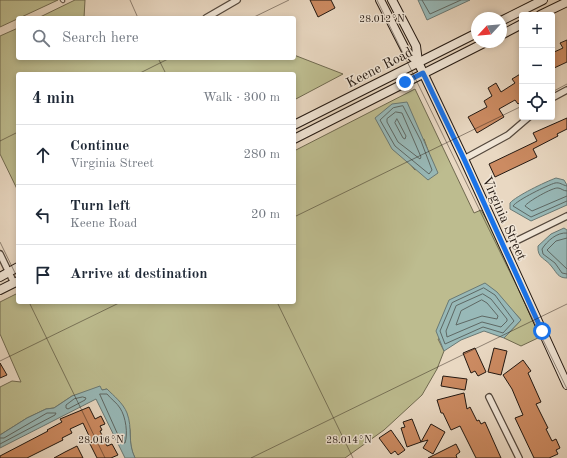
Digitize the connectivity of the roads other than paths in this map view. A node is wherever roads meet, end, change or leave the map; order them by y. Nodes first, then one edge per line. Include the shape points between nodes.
1 (237, 0) edge
2 (380, 0) edge
3 (392, 0) edge
4 (543, 0) edge
5 (567, 2) edge
6 (546, 12) edge
7 (209, 16) edge
8 (507, 18) edge
9 (519, 26) edge
10 (507, 32) edge
11 (471, 36) edge
12 (474, 48) edge
13 (418, 62) junction
14 (423, 73) junction
15 (567, 90) edge
16 (555, 96) edge
17 (526, 120) edge
18 (296, 125) edge
19 (296, 138) edge
20 (464, 159) junction
21 (567, 216) edge
22 (504, 247) junction
23 (0, 254) edge
24 (16, 268) edge
25 (9, 272) junction
26 (0, 277) edge
27 (16, 282) edge
28 (0, 290) edge
29 (567, 385) edge
30 (489, 397) dead end
31 (519, 458) edge

1 - 7 street
2 - 13 main road via 406,51
3 - 13 main road via 416,46
4 - 8 main road
5 - 6 main road
9 - 10 main road
11 - 13 main road, Keene Road
12 - 14 main road, Keene Road
13 - 14 main road, Virginia Street
13 - 18 main road, Keene Road
14 - 19 main road, Keene Road
14 - 20 main road, Virginia Street
15 - 16 street
17 - 20 street via 508,135
20 - 22 main road, Virginia Street
21 - 22 street
22 - 29 main road, Virginia Street
23 - 25 street
24 - 25 main road
25 - 26 main road
25 - 27 street
27 - 28 main road
30 - 31 street

